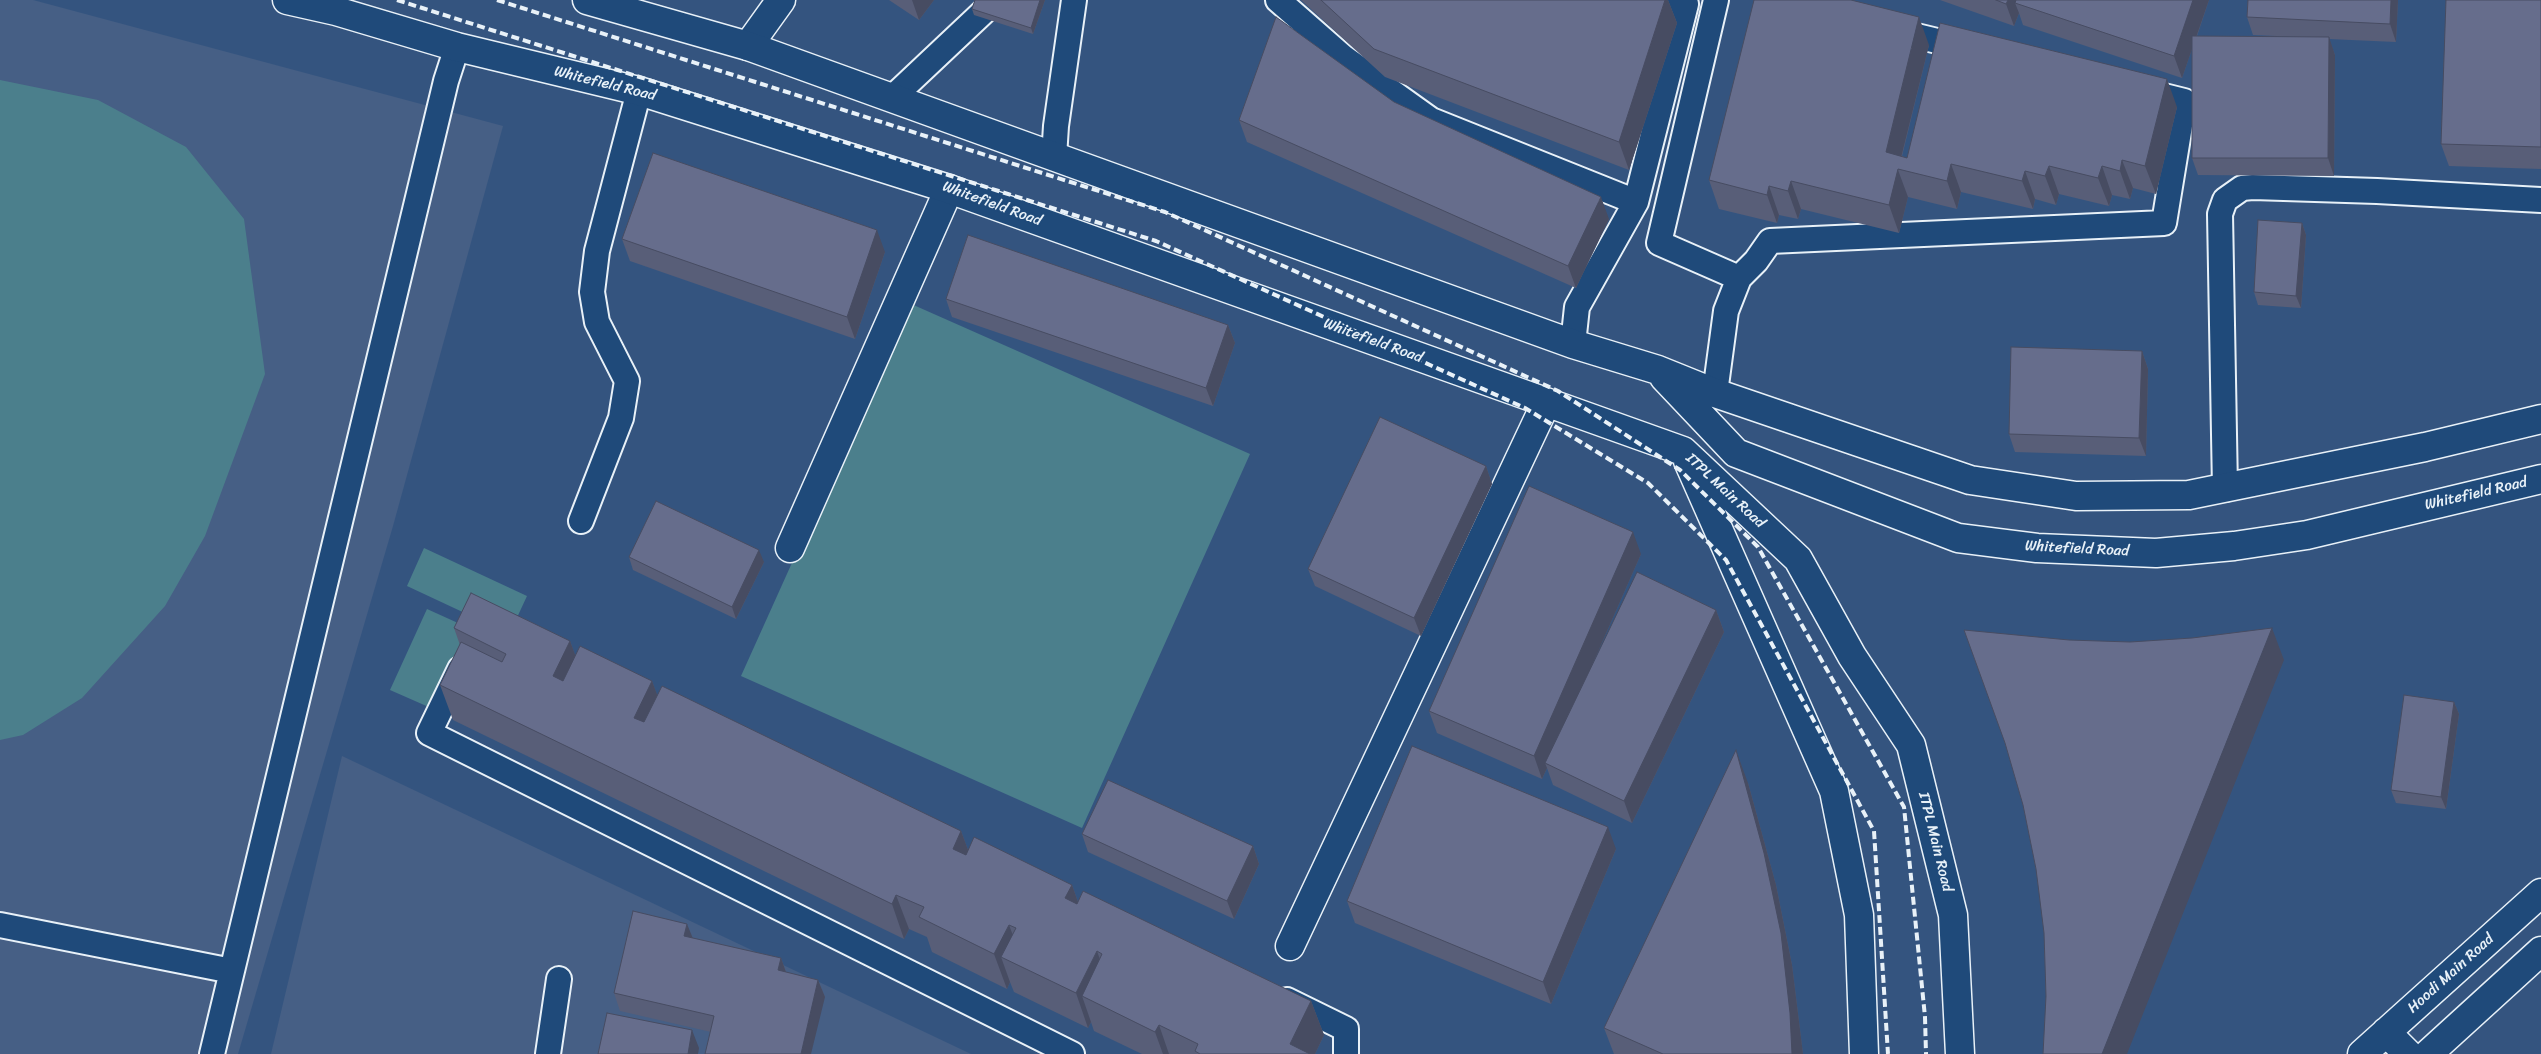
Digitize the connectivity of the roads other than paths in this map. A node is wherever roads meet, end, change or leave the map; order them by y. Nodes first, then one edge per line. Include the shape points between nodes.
1 (287, 0) edge
2 (587, 0) edge
3 (781, 0) edge
4 (996, 0) edge
5 (1074, 0) edge
6 (1278, 0) edge
7 (1673, 0) edge
8 (1716, 0) edge
9 (1875, 26) edge
10 (748, 46) junction
11 (457, 47) junction
12 (1991, 54) edge
13 (2126, 87) edge
14 (639, 91) junction
15 (892, 98) junction
16 (1054, 156) junction
17 (949, 188) junction
18 (2541, 200) edge
19 (1636, 202) junction
20 (1739, 278) junction
21 (1573, 344) junction
22 (1658, 370) junction
23 (1715, 394) junction
24 (1546, 404) junction
25 (2541, 419) edge
26 (1683, 451) junction
27 (2541, 479) edge
28 (2225, 489) junction
29 (581, 521) dead end
30 (790, 548) dead end
31 (470, 648) edge
32 (2541, 893) edge
33 (0, 925) edge
34 (1290, 946) dead end
35 (2541, 951) edge
36 (232, 971) junction
37 (560, 979) dead end
38 (1266, 990) edge
39 (2386, 1032) junction
40 (212, 1054) edge
41 (548, 1054) edge
42 (1072, 1054) edge
43 (1346, 1054) edge
44 (1864, 1054) edge
45 (1960, 1054) edge
46 (2362, 1054) edge
47 (2408, 1054) edge
48 (2428, 1054) edge

1 - 11 main road, Whitefield Road
2 - 10 main road, Whitefield Road
3 - 10 main road
4 - 15 lane
5 - 16 lane
6 - 19 lane via 1344,57 1430,120
7 - 19 lane via 1686,4
8 - 20 lane via 1659,243
9 - 12 lane
10 - 15 main road, Whitefield Road
11 - 14 main road, Whitefield Road
11 - 36 lane via 446,81
13 - 20 lane via 2184,101 2164,223 1770,241
14 - 17 main road, Whitefield Road
14 - 29 lane via 597,251 592,292 597,322 627,381 621,418
15 - 16 main road, Whitefield Road
16 - 21 main road, Whitefield Road
17 - 24 main road, Whitefield Road
17 - 30 main road
18 - 28 lane via 2377,190 2252,187 2242,188 2225,200 2220,214
19 - 21 lane via 1577,307
20 - 23 lane via 1726,311
21 - 22 main road, Whitefield Road
22 - 23 main road, Whitefield Road
22 - 27 main road, Whitefield Road via 1736,453 1958,538 2037,548 2156,553 2234,546 2307,535
23 - 28 main road, Whitefield Road via 1970,480 2076,496 2189,495
24 - 26 main road, Whitefield Road
24 - 34 main road
25 - 28 main road, Whitefield Road
26 - 44 main road, ITPL Main Road via 1834,790 1859,915
26 - 45 main road, ITPL Main Road via 1798,559 1852,656 1911,745 1953,915
31 - 42 lane via 429,733
32 - 39 main road, Hoodi Main Road
33 - 36 lane
35 - 48 main road
36 - 40 lane
37 - 41 lane
38 - 43 lane via 1346,1029
39 - 46 main road, Hoodi Main Road
39 - 47 main road

